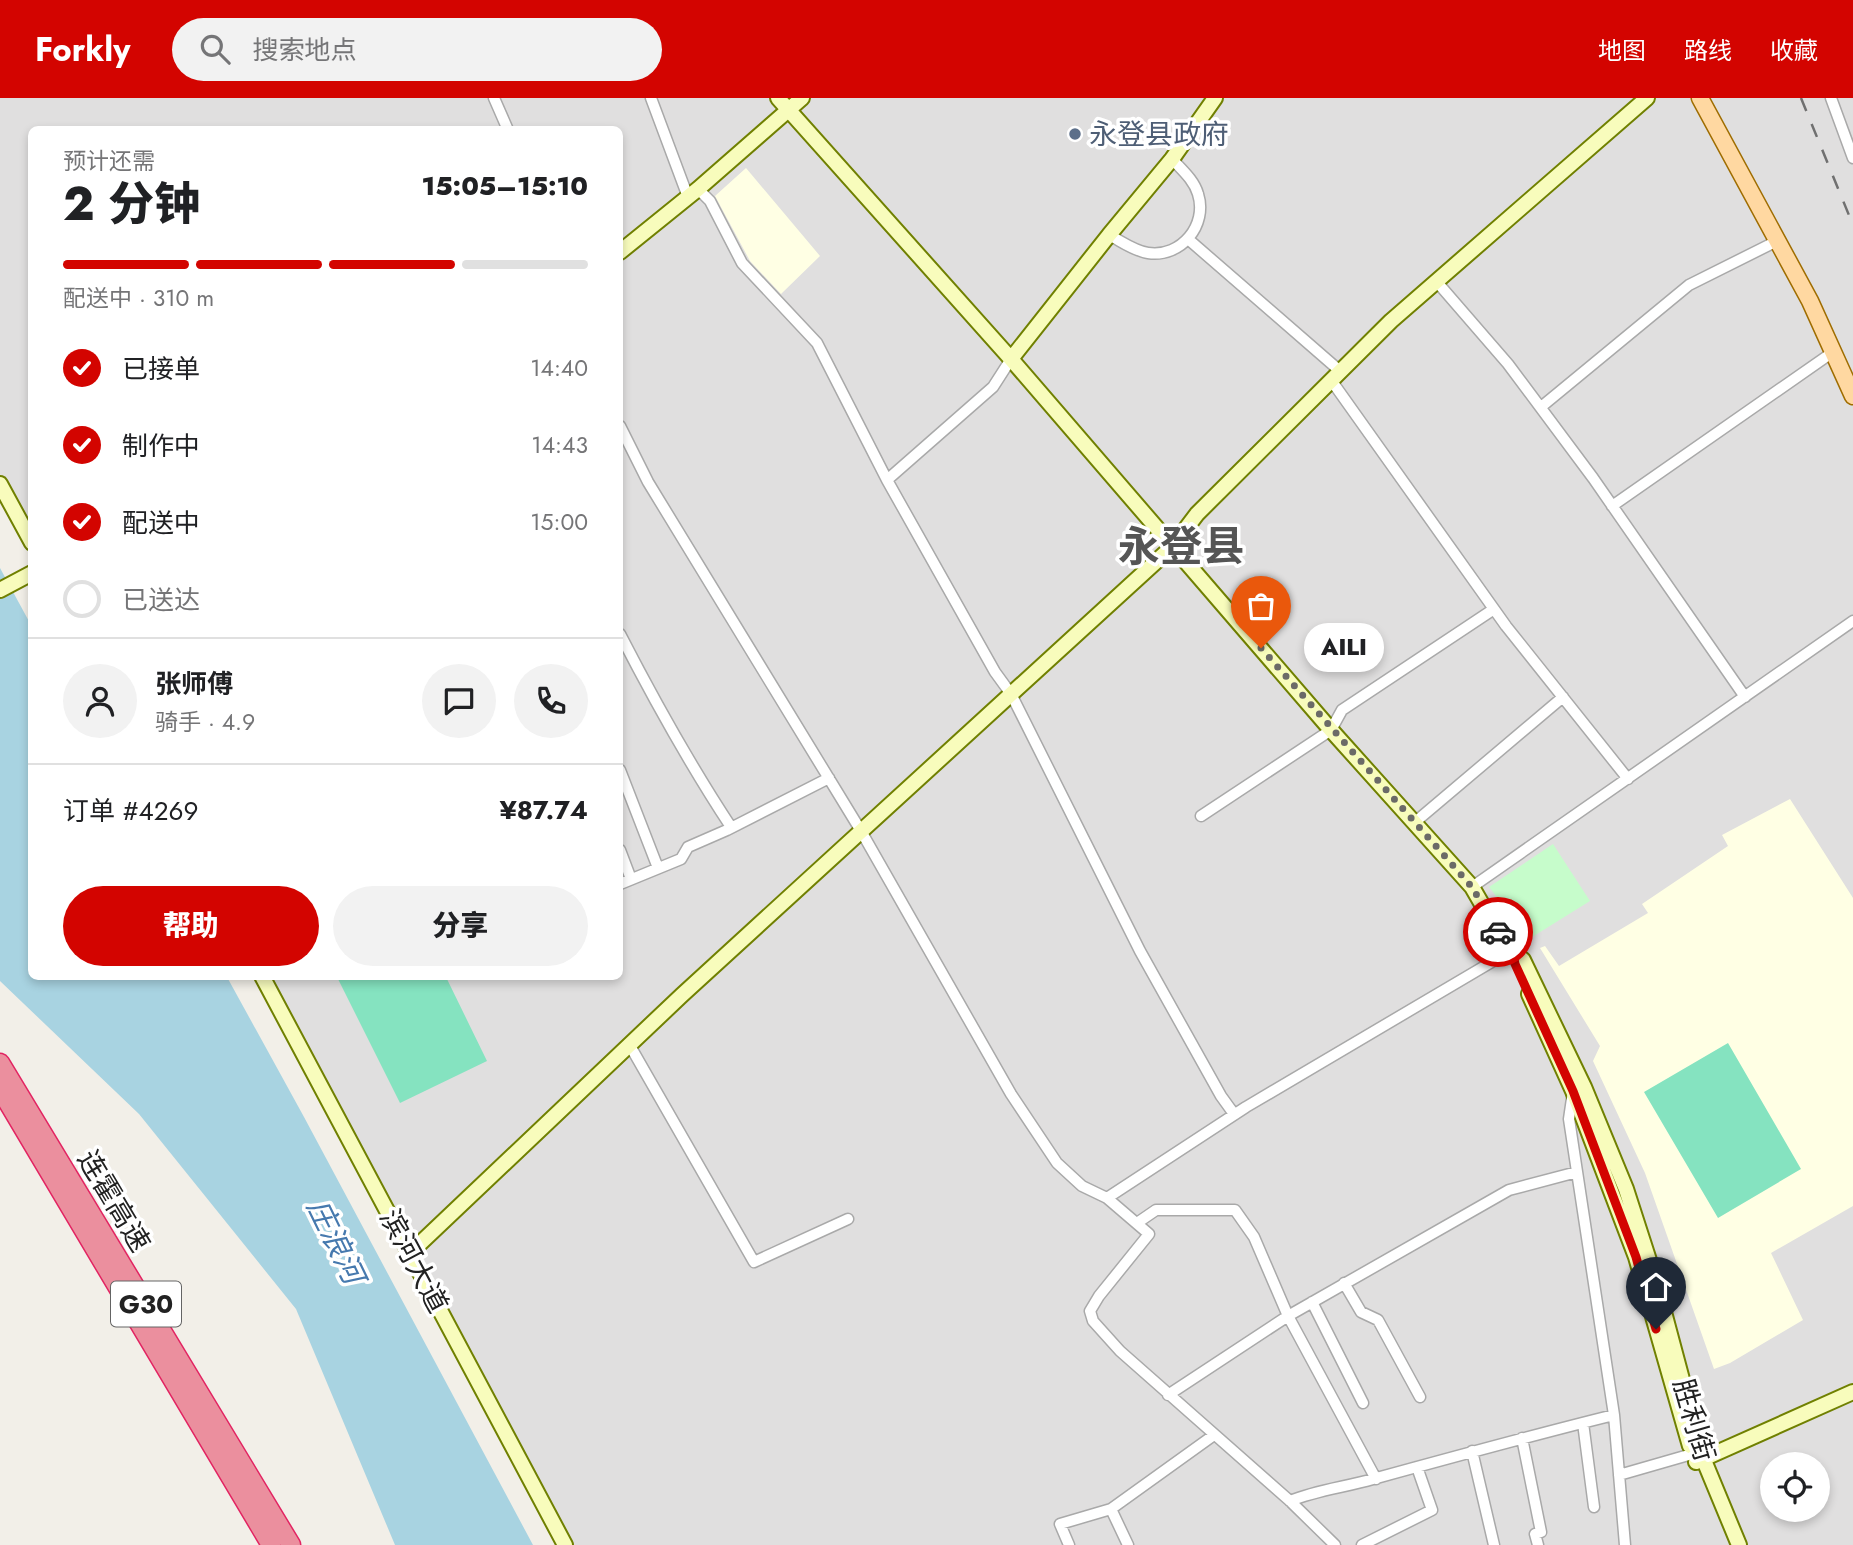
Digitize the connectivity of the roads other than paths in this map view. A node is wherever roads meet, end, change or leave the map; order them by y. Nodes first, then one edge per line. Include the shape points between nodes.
1 (494, 98) edge
2 (651, 98) edge
3 (778, 98) edge
4 (802, 98) edge
5 (1215, 98) edge
6 (1647, 98) edge
7 (1700, 98) edge
8 (1832, 98) edge
9 (788, 110) junction
10 (506, 126) edge
11 (1853, 158) edge
12 (1172, 159) junction
13 (693, 193) junction
14 (1109, 234) junction
15 (1188, 239) junction
16 (1777, 241) junction
17 (623, 250) edge
18 (1437, 282) junction
19 (1833, 352) junction
20 (1011, 359) junction
21 (1335, 376) junction
22 (1853, 396) edge
23 (1541, 407) junction
24 (623, 432) edge
25 (887, 480) junction
26 (0, 484) edge
27 (1612, 506) junction
28 (28, 536) edge
29 (1172, 547) junction
30 (28, 575) edge
31 (6, 587) edge
32 (1494, 609) junction
33 (1853, 621) edge
34 (623, 640) edge
35 (1011, 694) junction
36 (1745, 696) junction
37 (1563, 697) junction
38 (1331, 730) junction
39 (623, 778) edge
40 (828, 778) junction
41 (1628, 779) junction
42 (1201, 816) dead end
43 (1414, 823) junction
44 (731, 827) junction
45 (861, 831) junction
46 (623, 858) edge
47 (658, 868) junction
48 (631, 879) junction
49 (623, 883) edge
50 (1472, 887) junction
51 (1512, 950) junction
52 (264, 980) edge
53 (629, 1044) junction
54 (0, 1063) edge
55 (0, 1089) edge
56 (1573, 1091) junction
57 (1234, 1114) junction
58 (1577, 1172) junction
59 (1107, 1198) junction
60 (848, 1219) dead end
61 (1137, 1223) junction
62 (410, 1253) junction
63 (1344, 1283) junction
64 (1312, 1302) junction
65 (1288, 1316) junction
66 (1853, 1392) edge
67 (1168, 1395) junction
68 (1420, 1397) dead end
69 (1363, 1403) dead end
70 (1614, 1415) junction
71 (1583, 1423) junction
72 (1214, 1435) junction
73 (1522, 1438) junction
74 (1472, 1451) junction
75 (1697, 1458) junction
76 (1417, 1467) junction
77 (1619, 1475) junction
78 (1377, 1479) junction
79 (1290, 1502) junction
80 (1594, 1507) dead end
81 (1111, 1509) junction
82 (271, 1545) edge
83 (291, 1545) edge
84 (565, 1545) edge
85 (1069, 1545) edge
86 (1128, 1545) edge
87 (1335, 1545) edge
88 (1362, 1545) edge
89 (1494, 1545) edge
90 (1538, 1545) edge
91 (1625, 1545) edge
92 (1729, 1545) edge
93 (1739, 1545) edge

1 - 10 street
2 - 13 street
3 - 9 street
4 - 9 street
5 - 12 street
6 - 18 street
7 - 16 main road
8 - 11 street
9 - 13 street
9 - 20 street
12 - 14 street
12 - 15 street via 1191,178 1200,198 1199,220
13 - 17 street
13 - 25 street via 710,201 743,262 817,343
14 - 15 street via 1153,253 1176,248
14 - 20 street
15 - 21 street
16 - 19 main road
16 - 23 street via 1689,285
18 - 21 street
18 - 23 street
19 - 22 main road
19 - 27 street
20 - 25 street via 993,387
20 - 29 street
21 - 29 street via 1197,514
21 - 32 street
23 - 27 street
24 - 40 street via 648,482
25 - 35 street
26 - 28 street
27 - 36 street
29 - 35 street
29 - 38 street
30 - 31 street
32 - 37 street
32 - 38 street via 1342,710
33 - 36 street
34 - 44 street via 653,699
35 - 45 street
35 - 57 street via 1140,951
36 - 41 street
37 - 41 street
37 - 43 street
38 - 42 street
38 - 43 street
39 - 47 street
40 - 44 street
40 - 45 street
41 - 50 street
43 - 50 street
44 - 47 street via 688,847 681,859
45 - 53 street
45 - 59 street via 1011,1094 1057,1163 1082,1186
46 - 48 street
47 - 48 street
48 - 49 street
50 - 51 street
51 - 56 street, 胜利街
51 - 57 street
51 - 75 street, 胜利街 via 1523,960 1584,1087 1626,1189 1656,1282
52 - 62 street, 滨河大道
53 - 60 street via 754,1262
53 - 62 street
54 - 83 highway, 连霍高速 / G30
55 - 82 highway, 连霍高速 / G30
56 - 58 street via 1569,1119
56 - 75 street, 胜利街 via 1636,1257
57 - 59 street
58 - 63 street via 1508,1190
58 - 70 street
59 - 61 street
61 - 65 street via 1156,1210 1236,1210 1254,1237
61 - 67 street via 1149,1234 1090,1311 1093,1321 1120,1351
62 - 84 street, 滨河大道
63 - 64 street
63 - 68 street via 1362,1312 1378,1320
64 - 65 street
64 - 69 street
65 - 67 street
65 - 78 street
66 - 75 street
67 - 72 street
70 - 71 street
70 - 77 street
71 - 73 street
71 - 80 street
72 - 79 street
72 - 81 street
73 - 74 street
73 - 90 street via 1541,1532 1535,1534
74 - 76 street
74 - 89 street
75 - 77 street
75 - 92 street, 胜利街
75 - 93 street, 胜利街
76 - 78 street
76 - 88 street via 1432,1510
77 - 91 street
78 - 79 street
79 - 87 street
81 - 85 street via 1060,1524
81 - 86 street

